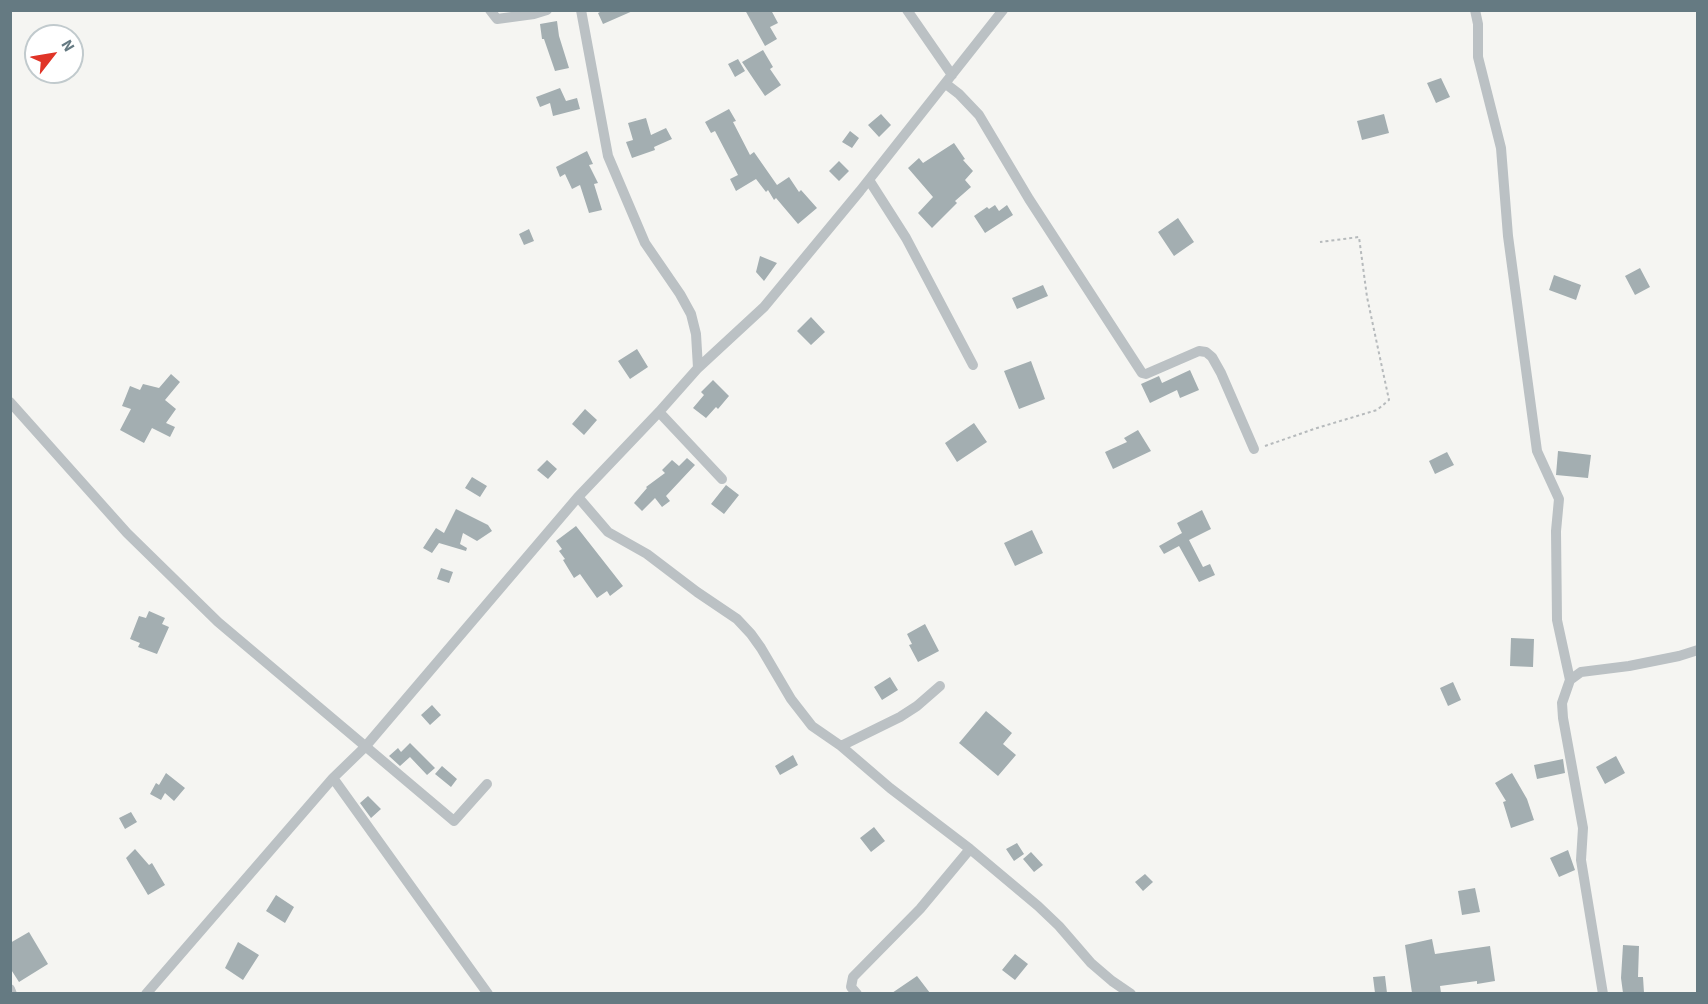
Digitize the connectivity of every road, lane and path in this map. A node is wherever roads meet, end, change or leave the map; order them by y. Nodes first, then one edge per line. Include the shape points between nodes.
1 (490, 10) edge
2 (547, 10) edge
3 (581, 10) edge
4 (906, 10) edge
5 (1003, 10) edge
6 (1475, 10) edge
7 (949, 79) junction
8 (869, 180) junction
9 (1320, 242) dead end
10 (973, 365) dead end
11 (698, 368) junction
12 (10, 402) edge
13 (659, 412) junction
14 (1254, 449) joint
15 (722, 479) dead end
16 (578, 497) junction
17 (1698, 650) edge
18 (1570, 680) junction
19 (940, 686) dead end
20 (841, 746) junction
21 (365, 747) junction
22 (333, 778) junction
23 (487, 784) dead end
24 (970, 849) junction
25 (10, 989) edge
26 (12, 993) edge
27 (146, 993) edge
28 (488, 993) edge
29 (857, 993) edge
30 (1131, 993) edge
31 (1603, 993) edge

1 - 2 street via 497,19
3 - 11 street via 608,156 645,243 691,315
4 - 7 street
5 - 7 street
6 - 18 street via 1478,57 1501,148 1508,236 1537,451 1559,499 1557,620
7 - 8 street
7 - 14 street via 979,115 1142,373 1199,351 1206,352 1221,373
8 - 10 street via 906,238
8 - 11 street via 764,308
9 - 14 path via 1359,237 1389,400 1377,410
11 - 13 street
12 - 21 street via 128,533 202,607
13 - 15 street
13 - 16 street
16 - 20 street via 608,532 647,554 737,620 761,648 800,713
16 - 21 street
17 - 18 street via 1581,672
18 - 31 street via 1562,703 1563,718 1583,828 1581,860
19 - 20 street via 900,717
20 - 24 street
21 - 22 street
21 - 23 street via 454,821
22 - 27 street
22 - 28 street
24 - 29 street via 920,909 853,977 851,987
24 - 30 street via 1059,926 1091,963
25 - 26 street

